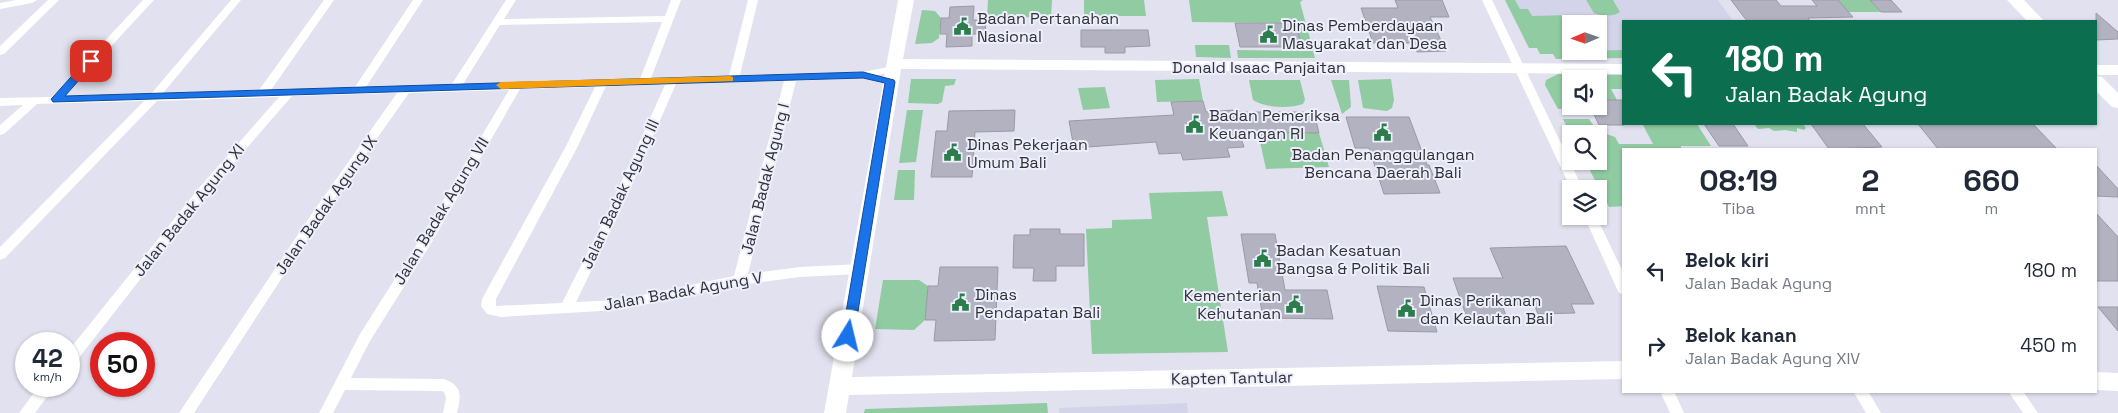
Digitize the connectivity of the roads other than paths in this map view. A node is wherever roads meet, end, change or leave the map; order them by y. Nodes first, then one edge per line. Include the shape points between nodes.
1 (31, 0) edge
2 (54, 0) edge
3 (150, 0) edge
4 (236, 0) edge
5 (329, 0) edge
6 (418, 0) edge
7 (511, 0) edge
8 (676, 0) edge
9 (753, 0) edge
10 (906, 0) edge
11 (1487, 0) edge
12 (2014, 0) edge
13 (0, 6) edge
14 (669, 19) junction
15 (2035, 20) edge
16 (498, 22) junction
17 (0, 52) edge
18 (1520, 68) junction
19 (1622, 69) edge
20 (2097, 70) edge
21 (2118, 70) edge
22 (892, 72) junction
23 (791, 77) junction
24 (734, 79) junction
25 (672, 81) junction
26 (644, 82) junction
27 (2097, 82) edge
28 (602, 83) junction
29 (517, 85) junction
30 (456, 87) junction
31 (406, 89) junction
32 (358, 90) junction
33 (263, 93) junction
34 (289, 93) junction
35 (155, 96) junction
36 (56, 99) junction
37 (34, 101) junction
38 (0, 102) edge
39 (2118, 103) edge
40 (0, 131) edge
41 (1573, 180) edge
42 (1594, 225) edge
43 (0, 254) edge
44 (859, 269) junction
45 (740, 280) junction
46 (1622, 285) edge
47 (567, 307) junction
48 (80, 345) edge
49 (1622, 370) edge
50 (2097, 381) edge
51 (2118, 382) edge
52 (340, 384) junction
53 (840, 386) junction
54 (1668, 393) edge
55 (1861, 393) edge
56 (2016, 393) edge
57 (39, 397) edge
58 (26, 413) edge
59 (186, 413) edge
60 (326, 413) edge
61 (450, 413) edge
62 (835, 413) edge
63 (1677, 413) edge
64 (1874, 413) edge
65 (2031, 413) edge

1 - 13 street
2 - 17 street
3 - 36 street
4 - 35 street
5 - 33 street
6 - 32 street
7 - 16 street
8 - 14 street
9 - 24 street
10 - 22 street
11 - 18 street
12 - 15 street
14 - 16 street
14 - 26 street
16 - 30 street
18 - 19 street, Donald Isaac Panjaitan
18 - 22 street, Donald Isaac Panjaitan
18 - 41 street
20 - 21 street
22 - 23 street
22 - 44 street
23 - 24 street
23 - 45 street, Jalan Badak Agung I
24 - 25 street
25 - 26 street
25 - 47 street, Jalan Badak Agung III via 613,214
26 - 28 street
27 - 39 street
28 - 29 street
28 - 47 street, Jalan Badak Agung V via 488,306 500,312
29 - 30 street
29 - 52 street, Jalan Badak Agung VII via 427,239 364,338
30 - 31 street
31 - 32 street
31 - 59 street, Jalan Badak Agung IX
32 - 34 street
33 - 34 street
33 - 35 street
34 - 48 street, Jalan Badak Agung XI via 203,191
35 - 36 street
35 - 43 street
36 - 37 street
37 - 38 street
37 - 40 street
42 - 46 street
44 - 45 street, Jalan Badak Agung V
44 - 53 street
45 - 47 street, Jalan Badak Agung V via 618,305
49 - 53 street, Kapten Tantular
50 - 51 street
52 - 60 street, Jalan Badak Agung VII
52 - 61 street via 444,385 451,389 453,398
53 - 62 street
54 - 63 street
55 - 64 street
56 - 65 street
57 - 58 street

